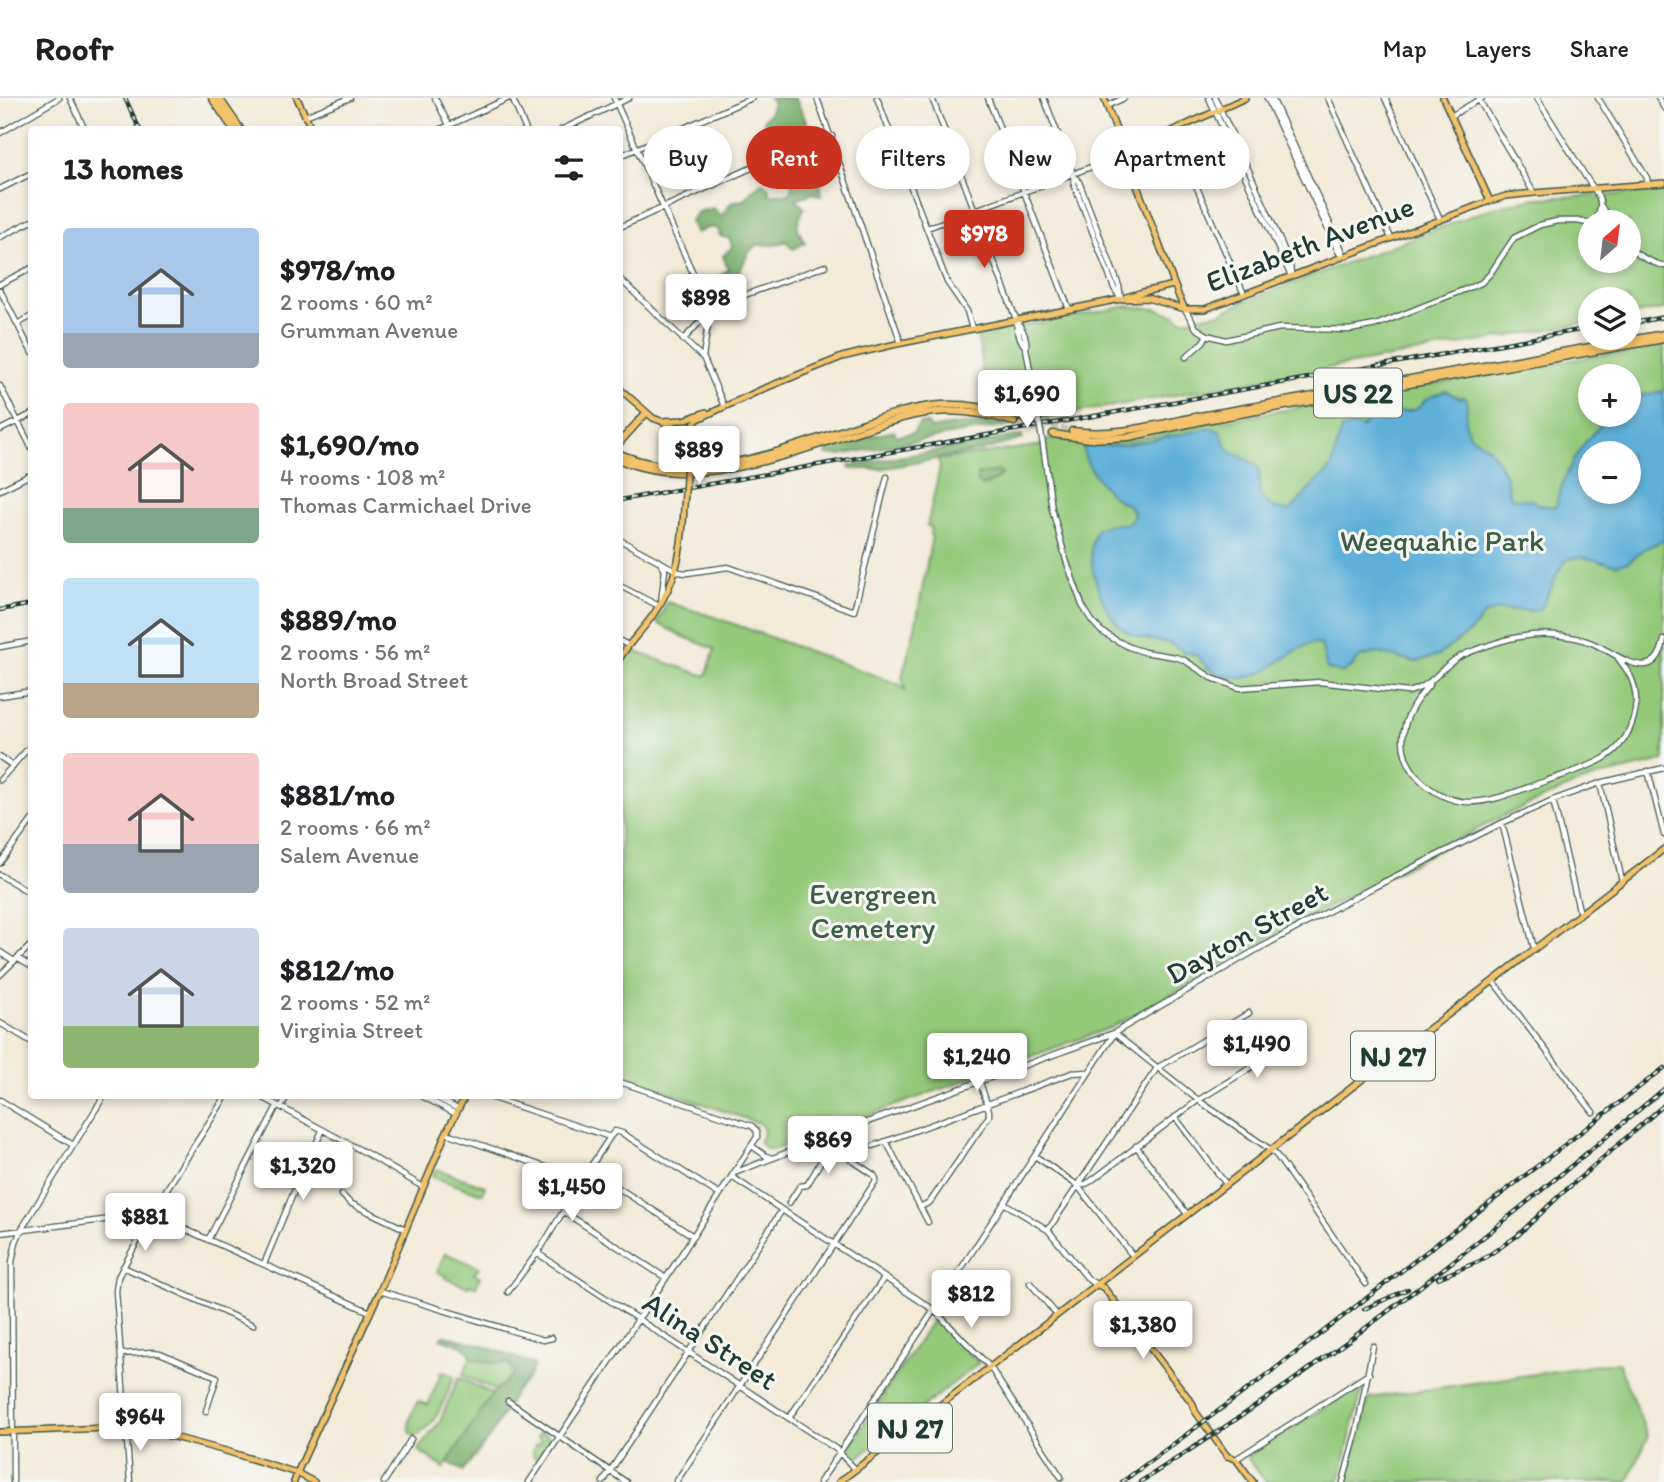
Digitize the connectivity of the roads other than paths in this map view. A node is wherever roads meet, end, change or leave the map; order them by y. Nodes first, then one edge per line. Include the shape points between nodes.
1 (59, 98) edge
2 (70, 98) edge
3 (212, 98) edge
4 (219, 98) edge
5 (297, 98) edge
6 (350, 98) edge
7 (435, 98) edge
8 (510, 98) edge
9 (629, 98) edge
10 (752, 98) edge
11 (817, 98) edge
12 (877, 98) edge
13 (932, 98) edge
14 (988, 98) edge
15 (1044, 98) edge
16 (1104, 98) edge
17 (1124, 98) edge
18 (1209, 98) edge
19 (1214, 98) edge
20 (1245, 98) edge
21 (1270, 98) edge
22 (1328, 98) edge
23 (1385, 98) edge
24 (1443, 98) edge
25 (1537, 98) edge
26 (1598, 98) edge
27 (1658, 98) edge
28 (1481, 99) edge
29 (744, 100) edge
30 (615, 101) edge
31 (1107, 106) junction
32 (1664, 108) edge
33 (1218, 110) junction
34 (305, 116) junction
35 (1451, 116) junction
36 (449, 125) joint
37 (83, 126) edge
38 (231, 126) edge
39 (239, 126) edge
40 (310, 126) edge
41 (524, 126) edge
42 (568, 126) edge
43 (828, 126) edge
44 (1055, 126) edge
45 (1114, 126) edge
46 (1183, 126) edge
47 (0, 133) edge
48 (637, 149) junction
49 (623, 155) edge
50 (842, 166) edge
51 (746, 170) edge
52 (28, 175) edge
53 (1076, 178) edge
54 (1664, 183) edge
55 (1648, 185) junction
56 (0, 189) edge
57 (1030, 189) edge
58 (1138, 189) edge
59 (1197, 189) edge
60 (1595, 189) junction
61 (1024, 191) junction
62 (1534, 193) junction
63 (1490, 201) junction
64 (1601, 206) junction
65 (663, 207) junction
66 (975, 210) junction
67 (1599, 210) edge
68 (1604, 210) edge
69 (1440, 219) junction
70 (1578, 221) edge
71 (28, 223) edge
72 (623, 226) edge
73 (927, 228) junction
74 (0, 237) edge
75 (1391, 238) junction
76 (1342, 257) junction
77 (1642, 258) edge
78 (825, 266) dead end
79 (1664, 266) edge
80 (28, 270) edge
81 (1291, 276) junction
82 (623, 282) edge
83 (0, 284) edge
84 (1174, 285) junction
85 (0, 290) edge
86 (1244, 295) junction
87 (1121, 299) junction
88 (1069, 309) junction
89 (1185, 309) junction
90 (710, 311) junction
91 (28, 318) edge
92 (1016, 320) junction
93 (17, 324) junction
94 (972, 329) junction
95 (1664, 334) edge
96 (1207, 335) junction
97 (1664, 339) edge
98 (683, 340) junction
99 (901, 343) junction
100 (28, 345) edge
101 (702, 357) junction
102 (1186, 357) dead end
103 (0, 386) edge
104 (623, 392) edge
105 (724, 406) junction
106 (712, 411) junction
107 (646, 413) junction
108 (28, 416) edge
109 (1026, 419) tunnel mouth
110 (18, 421) junction
111 (657, 421) junction
112 (1014, 422) tunnel mouth
113 (0, 430) edge
114 (1072, 431) tunnel mouth
115 (689, 432) junction
116 (1053, 434) tunnel mouth
117 (623, 439) edge
118 (28, 441) edge
119 (623, 455) edge
120 (623, 461) edge
121 (28, 476) edge
122 (887, 477) dead end
123 (1, 488) edge
124 (623, 542) edge
125 (658, 561) junction
126 (677, 570) junction
127 (623, 587) edge
128 (660, 604) junction
129 (1664, 640) edge
130 (28, 642) edge
131 (623, 642) edge
132 (628, 645) junction
133 (0, 647) edge
134 (623, 653) edge
135 (1617, 656) junction
136 (1433, 681) junction
137 (28, 692) edge
138 (1403, 693) junction
139 (0, 696) edge
140 (1412, 706) junction
141 (28, 749) edge
142 (0, 757) edge
143 (13, 766) junction
144 (1664, 768) edge
145 (1648, 771) junction
146 (0, 780) edge
147 (1600, 783) junction
148 (1553, 800) junction
149 (1502, 823) junction
150 (28, 825) edge
151 (1664, 835) edge
152 (1664, 849) edge
153 (0, 863) edge
154 (0, 875) edge
155 (1622, 881) junction
156 (28, 892) edge
157 (1580, 914) junction
158 (28, 948) edge
159 (1535, 948) junction
160 (0, 952) edge
161 (16, 960) junction
162 (28, 965) edge
163 (0, 975) edge
164 (1493, 981) junction
165 (1249, 1013) dead end
166 (0, 1023) edge
167 (1114, 1033) junction
168 (1302, 1036) dead end
169 (28, 1040) edge
170 (1157, 1068) junction
171 (1089, 1072) junction
172 (980, 1082) junction
173 (623, 1083) edge
174 (102, 1099) edge
175 (224, 1099) edge
176 (265, 1099) edge
177 (285, 1099) edge
178 (429, 1099) edge
179 (438, 1099) edge
180 (464, 1099) edge
181 (496, 1099) edge
182 (0, 1100) edge
183 (1198, 1100) junction
184 (987, 1103) junction
185 (279, 1107) junction
186 (457, 1112) junction
187 (1593, 1112) dead end
188 (1175, 1117) junction
189 (322, 1130) junction
190 (446, 1133) junction
191 (610, 1136) junction
192 (886, 1141) junction
193 (828, 1142) junction
194 (73, 1145) junction
195 (752, 1146) junction
196 (873, 1146) dead end
197 (1136, 1146) junction
198 (1271, 1150) junction
199 (1035, 1156) junction
200 (773, 1158) junction
201 (589, 1169) junction
202 (733, 1175) junction
203 (583, 1180) junction
204 (1226, 1184) junction
205 (1077, 1185) junction
206 (423, 1187) junction
207 (342, 1195) dead end
208 (720, 1195) junction
209 (789, 1203) dead end
210 (1004, 1203) junction
211 (920, 1207) junction
212 (782, 1210) junction
213 (564, 1212) junction
214 (151, 1214) junction
215 (1187, 1214) junction
216 (928, 1222) dead end
217 (405, 1229) junction
218 (21, 1230) junction
219 (1048, 1230) junction
220 (0, 1233) edge
221 (693, 1236) junction
222 (208, 1240) junction
223 (833, 1244) junction
224 (537, 1253) junction
225 (1133, 1256) junction
226 (264, 1264) junction
227 (123, 1268) junction
228 (666, 1278) junction
229 (884, 1278) junction
230 (1030, 1283) dead end
231 (1096, 1284) junction
232 (1366, 1284) dead end
233 (380, 1290) junction
234 (508, 1292) dead end
235 (934, 1310) junction
236 (370, 1312) junction
237 (1057, 1315) junction
238 (638, 1320) junction
239 (253, 1325) dead end
240 (552, 1338) dead end
241 (1373, 1346) dead end
242 (689, 1353) junction
243 (121, 1354) junction
244 (990, 1367) junction
245 (1369, 1374) junction
246 (740, 1386) junction
247 (508, 1401) dead end
248 (206, 1411) dead end
249 (789, 1418) junction
250 (126, 1427) junction
251 (13, 1431) junction
252 (0, 1432) edge
253 (559, 1437) junction
254 (411, 1439) dead end
255 (840, 1452) junction
256 (1236, 1459) junction
257 (855, 1469) junction
258 (610, 1471) junction
259 (297, 1473) junction
260 (1061, 1478) dead end
261 (13, 1482) edge
262 (130, 1482) edge
263 (295, 1482) edge
264 (314, 1482) edge
265 (384, 1482) edge
266 (529, 1482) edge
267 (603, 1482) edge
268 (626, 1482) edge
269 (676, 1482) edge
270 (820, 1482) edge
271 (839, 1482) edge
272 (1253, 1482) edge
273 (1343, 1482) edge

1 - 47 street
2 - 37 street
3 - 38 highway
4 - 39 highway
5 - 34 main road
6 - 34 street
7 - 36 street
8 - 36 street
8 - 41 street
9 - 30 street
10 - 29 street
11 - 43 street
12 - 73 street
13 - 66 street
14 - 61 street
15 - 44 street
16 - 31 main road
17 - 31 street
18 - 33 street
19 - 33 street
20 - 33 main road
21 - 76 street
22 - 75 street
23 - 69 street
24 - 35 main road
25 - 60 street
26 - 55 street
27 - 32 street
28 - 35 street
28 - 62 street
29 - 48 street
30 - 42 street
30 - 48 street
31 - 45 main road
33 - 46 main road
33 - 81 street
34 - 40 main road
35 - 63 main road
48 - 49 street
48 - 65 street
50 - 99 street
51 - 65 street
52 - 56 street
53 - 87 street
54 - 55 main road, Elizabeth Avenue
55 - 60 main road, Elizabeth Avenue
57 - 61 street
58 - 84 main road
59 - 86 street
60 - 62 main road, Elizabeth Avenue
60 - 64 street
61 - 66 street
61 - 88 street
62 - 63 main road, Elizabeth Avenue
63 - 69 main road, Elizabeth Avenue
64 - 67 street
64 - 68 street
65 - 72 street
65 - 90 street
66 - 73 street
66 - 92 street
69 - 75 main road, Elizabeth Avenue
70 - 96 street via 1540,225 1514,238 1481,283 1376,325 1349,330 1280,328 1226,340
71 - 74 street
73 - 94 street via 947,282 967,311
75 - 76 main road, Elizabeth Avenue
76 - 81 main road, Elizabeth Avenue
77 - 79 street
78 - 90 street
80 - 83 street
81 - 86 main road, Elizabeth Avenue
82 - 98 street
84 - 87 main road
84 - 89 main road
85 - 93 street
86 - 89 main road, Elizabeth Avenue via 1205,309
87 - 88 main road, Elizabeth Avenue
87 - 89 main road, Elizabeth Avenue via 1147,299
88 - 92 main road, Elizabeth Avenue
89 - 96 street via 1196,328
90 - 98 street
90 - 101 street
91 - 93 street
92 - 94 main road, Elizabeth Avenue
92 - 138 street, bridge via 1026,348 1052,509 1082,605 1101,631 1129,647 1184,660 1239,688 1320,682
93 - 100 street
94 - 99 main road, Elizabeth Avenue
95 - 114 highway, US 22 via 1128,431
96 - 102 street
97 - 116 highway, US 22 via 1129,437 1090,439
98 - 101 street
99 - 105 main road, Elizabeth Avenue via 836,359
101 - 105 street
103 - 110 street
104 - 107 main road
105 - 106 main road, Elizabeth Avenue
106 - 111 main road via 684,420
106 - 115 main road
107 - 111 main road
107 - 117 highway
108 - 110 street
109 - 119 highway via 980,407 939,405 715,465 666,467
110 - 113 street
110 - 118 street
111 - 115 main road
112 - 120 highway via 966,412 919,414 768,460 699,472 661,472
115 - 126 main road, bridge
121 - 123 street
122 - 126 street via 854,611 728,567 687,573
124 - 125 street
125 - 126 street
125 - 128 street via 665,570
126 - 128 main road
127 - 128 street
128 - 132 main road
129 - 135 street via 1660,655 1648,665
130 - 133 street
131 - 132 street
132 - 134 main road
135 - 136 street via 1567,636 1517,636 1456,659
135 - 140 street via 1631,678 1635,703 1630,729 1618,747 1594,763 1495,799 1456,800 1423,783 1410,767 1403,745
136 - 138 street
136 - 140 street
137 - 139 street
138 - 140 street
141 - 143 street
142 - 143 street
143 - 146 street
144 - 145 street, Dayton Street
145 - 147 street, Dayton Street
145 - 151 street
147 - 148 street, Dayton Street
147 - 155 street
148 - 149 street, Dayton Street
148 - 157 street
149 - 159 street
149 - 167 street, Dayton Street via 1256,950
150 - 153 street
152 - 155 main road, NJ 27
154 - 156 street
155 - 157 main road, NJ 27
157 - 159 main road, NJ 27
158 - 161 street
159 - 164 main road, NJ 27
160 - 161 street
161 - 162 street
161 - 163 street
164 - 187 street
164 - 198 main road, NJ 27
165 - 170 street
166 - 169 street
167 - 170 street
167 - 171 street
167 - 172 street, Dayton Street
168 - 183 street
170 - 183 street
170 - 205 street
171 - 184 street via 1072,1073
171 - 199 street
172 - 184 street
172 - 193 street, Dayton Street via 848,1129
173 - 195 street via 749,1125 758,1134
174 - 194 street
175 - 214 street
176 - 185 street
177 - 185 street
178 - 186 street
179 - 186 street
180 - 186 main road
181 - 191 street
182 - 194 street
183 - 188 street
183 - 198 street
184 - 192 street
184 - 211 street via 989,1116 930,1202
185 - 189 street
185 - 222 street
186 - 190 main road
188 - 197 street
188 - 204 street
189 - 206 street
189 - 226 street
190 - 203 street
190 - 206 main road
191 - 201 street
191 - 208 street via 615,1131 622,1133
192 - 196 street
192 - 211 street
193 - 200 street, Dayton Street
193 - 209 street via 807,1185 800,1186
193 - 223 street via 876,1179
194 - 218 street
195 - 200 street
195 - 202 street
197 - 205 street via 1091,1181
197 - 215 street
198 - 204 main road, NJ 27
198 - 232 street
199 - 205 street
199 - 210 street
200 - 202 street, Dayton Street
201 - 203 street
201 - 221 street
202 - 208 street
202 - 212 street
203 - 213 street
204 - 215 main road, NJ 27
205 - 219 street
205 - 225 street
206 - 217 main road
207 - 217 street
208 - 221 street
210 - 219 street
210 - 235 street
211 - 216 street
212 - 223 street
212 - 242 street
213 - 224 street
213 - 228 street
214 - 218 street
214 - 222 street
214 - 227 street
215 - 225 main road, NJ 27
217 - 233 main road
218 - 220 street
218 - 251 street via 12,1262
219 - 231 street
221 - 228 street
222 - 226 street
223 - 229 street
223 - 246 street
224 - 234 street
224 - 238 street, Alina Street
225 - 231 main road, NJ 27
226 - 236 street
227 - 239 street
227 - 243 street via 116,1291
228 - 238 street
229 - 235 street
229 - 249 street
230 - 237 street
231 - 237 main road, NJ 27
231 - 256 main road via 1193,1404 1227,1456
233 - 236 main road
233 - 240 street via 543,1340
235 - 244 street
235 - 255 street
236 - 259 main road
237 - 244 main road, NJ 27
238 - 242 street, Alina Street
238 - 253 street
241 - 245 street
242 - 246 street, Alina Street
242 - 258 street
243 - 248 street via 160,1353 217,1377
243 - 250 street
244 - 257 main road, NJ 27
244 - 260 street
245 - 256 street
245 - 273 street
246 - 249 street, Alina Street
246 - 269 street
247 - 253 street
249 - 255 street, Alina Street
250 - 251 main road
250 - 259 main road
250 - 262 street
251 - 252 main road
251 - 261 street
253 - 258 street
253 - 266 street
254 - 265 street
255 - 257 street, Alina Street
255 - 270 street
256 - 272 main road
257 - 271 main road, NJ 27
258 - 267 street
258 - 268 street
259 - 263 main road
259 - 264 main road

